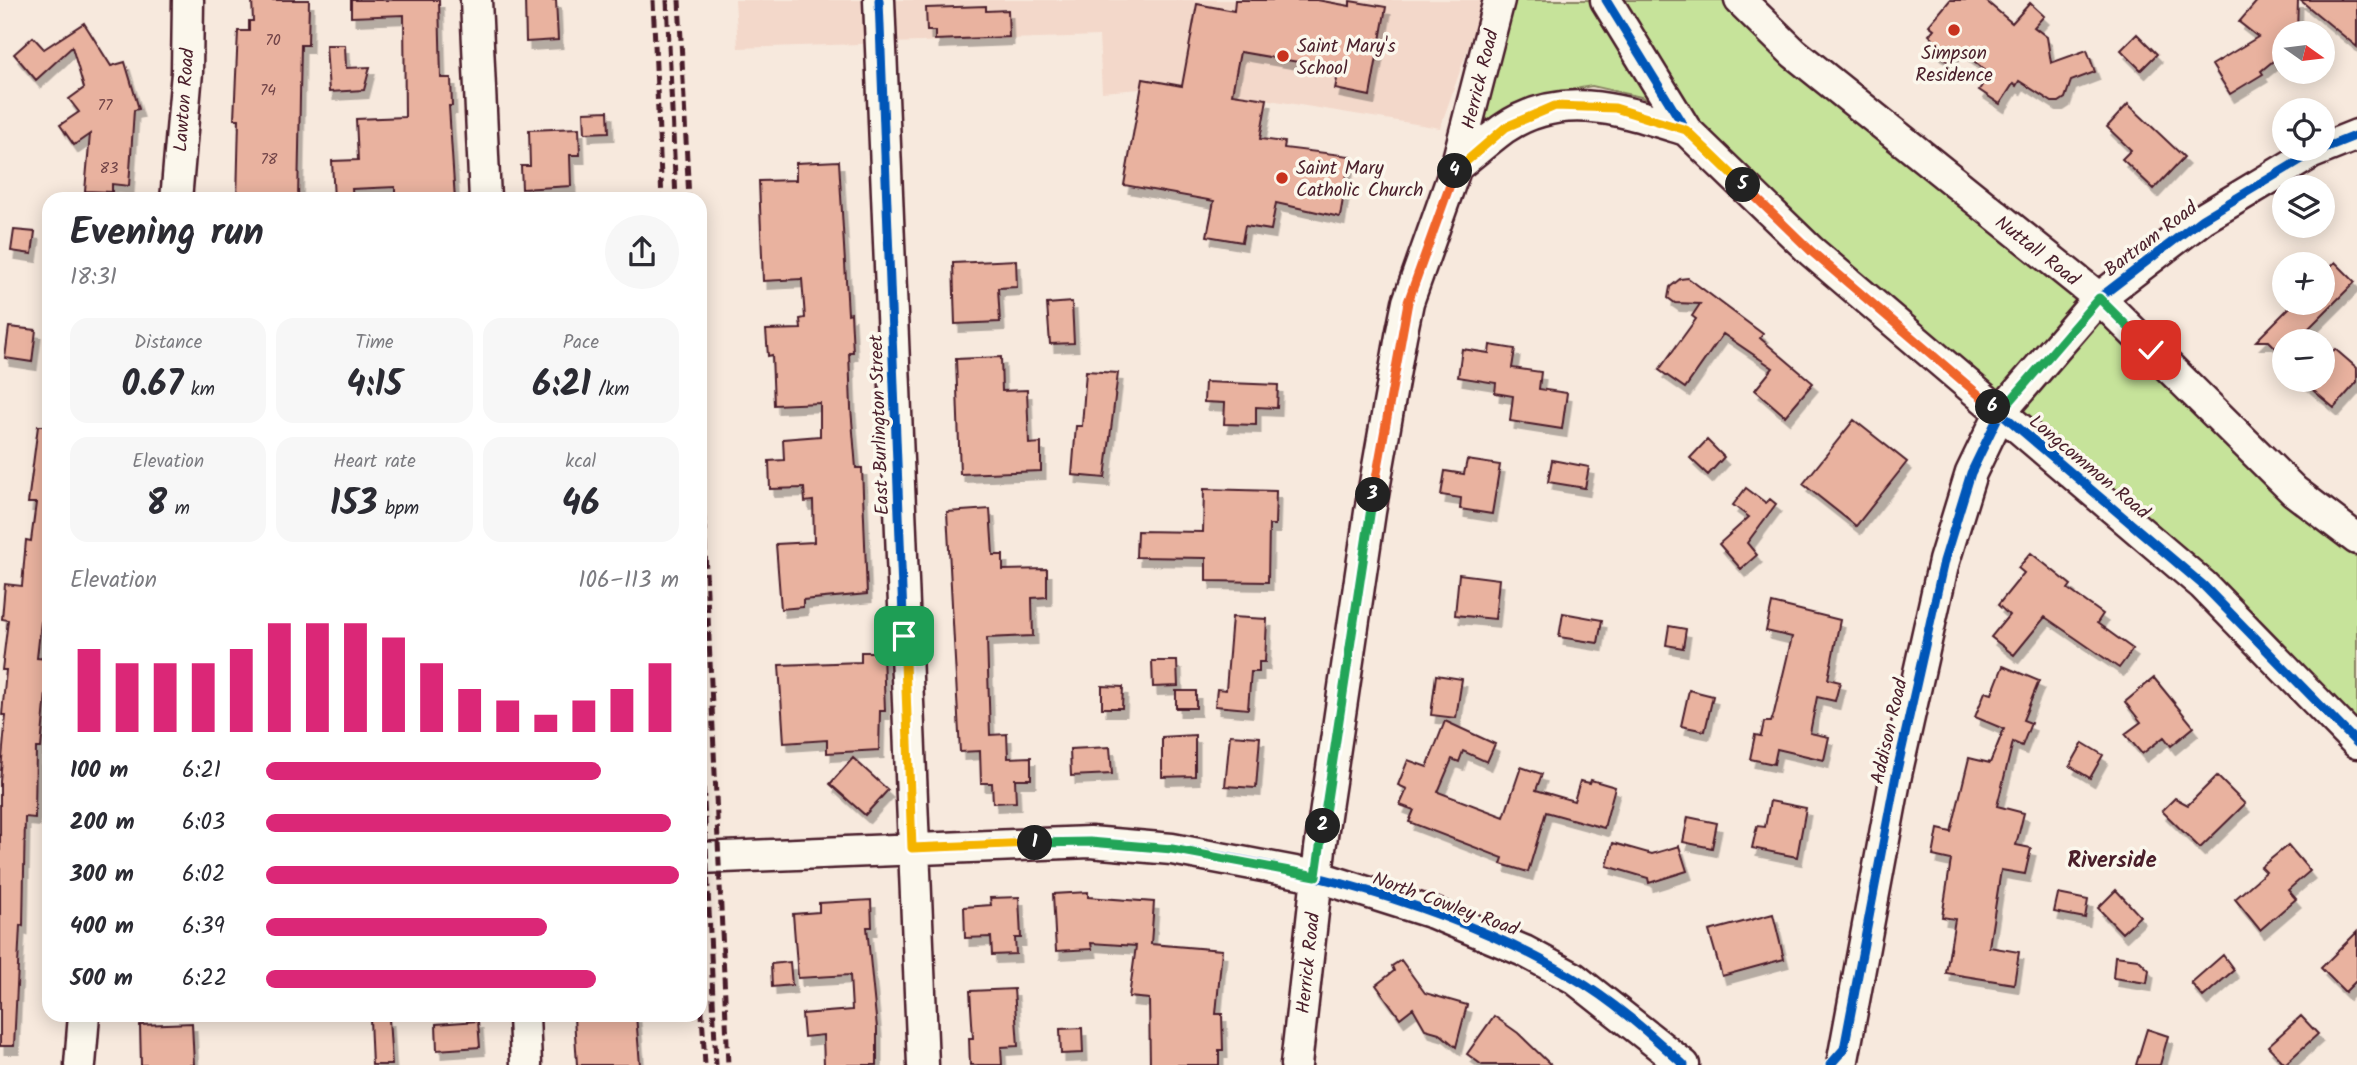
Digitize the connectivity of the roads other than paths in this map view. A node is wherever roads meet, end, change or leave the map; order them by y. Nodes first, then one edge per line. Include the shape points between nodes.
1 (188, 0) edge
2 (476, 0) edge
3 (879, 0) edge
4 (1499, 0) edge
5 (1606, 0) edge
6 (1740, 0) edge
7 (1686, 130) junction
8 (2357, 135) edge
9 (1456, 167) junction
10 (177, 192) edge
11 (485, 192) edge
12 (2099, 298) junction
13 (2000, 413) junction
14 (2357, 539) edge
15 (2357, 743) edge
16 (912, 848) junction
17 (707, 858) edge
18 (1316, 876) junction
19 (83, 1022) edge
20 (524, 1022) edge
21 (1838, 1060) edge
22 (80, 1065) edge
23 (526, 1065) edge
24 (923, 1065) edge
25 (1296, 1065) edge
26 (1684, 1065) edge

1 - 10 street, Lawton Road
2 - 11 street
3 - 16 street, East Burlington Street
4 - 9 street, Herrick Road
5 - 7 street, Longcommon Road
6 - 12 street, Nuttall Road via 1805,62
7 - 9 street, Longcommon Road via 1615,108 1555,106 1506,127
7 - 13 street, Longcommon Road via 1811,251
8 - 12 street, Bartram Road via 2312,153 2202,219
9 - 18 street, Herrick Road via 1422,260 1401,336
12 - 13 street, Bartram Road
12 - 14 street, Nuttall Road via 2294,491
13 - 15 street, Longcommon Road via 2203,585
13 - 21 street, Addison Road via 1971,473 1944,561
16 - 17 street, North Cowley Road
16 - 18 street, North Cowley Road via 1130,845
16 - 24 street, East Burlington Street
18 - 25 street, Herrick Road
18 - 26 street, North Cowley Road via 1433,913 1524,951 1574,978
19 - 22 street
20 - 23 street

